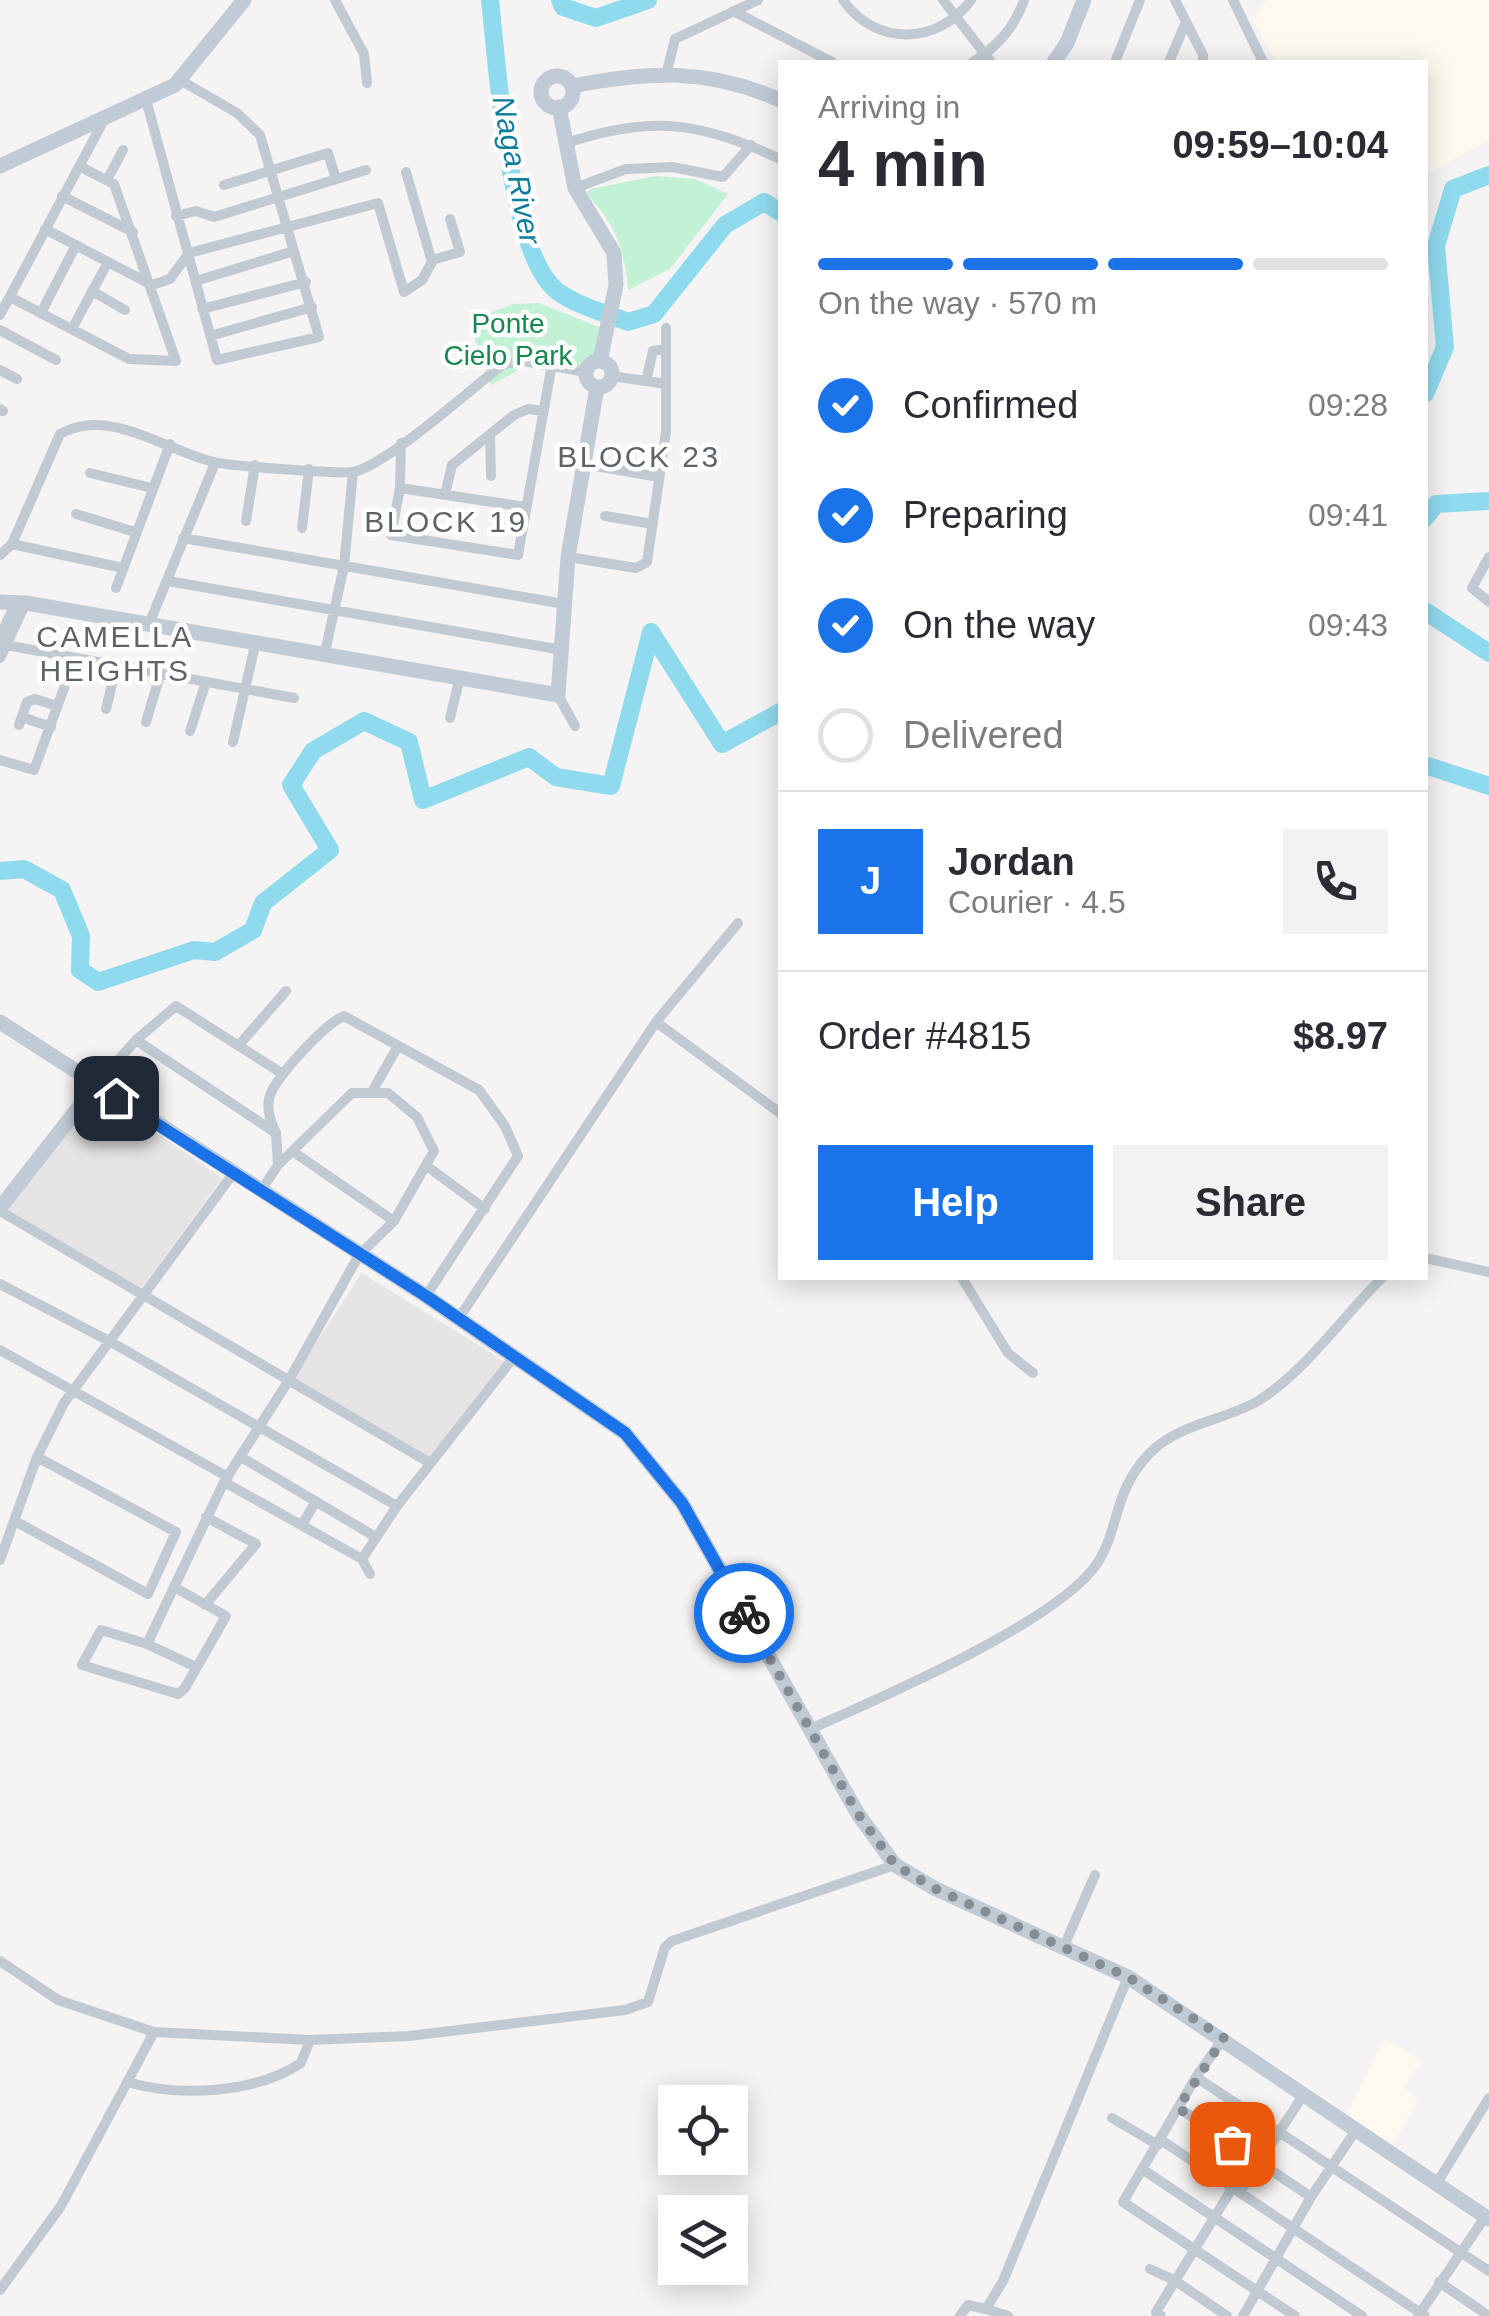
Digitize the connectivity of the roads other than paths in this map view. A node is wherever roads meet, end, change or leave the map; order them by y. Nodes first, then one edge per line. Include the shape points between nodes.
1 (244, 0) edge
2 (336, 0) edge
3 (758, 0) edge
4 (843, 0) edge
5 (943, 0) edge
6 (970, 0) edge
7 (1024, 0) edge
8 (1084, 0) edge
9 (1140, 0) edge
10 (1174, 0) edge
11 (1237, 3) edge
12 (733, 12) junction
13 (957, 19) junction
14 (1186, 21) junction
15 (989, 59) edge
16 (828, 60) edge
17 (1055, 60) edge
18 (1116, 60) edge
19 (1170, 60) edge
20 (1202, 60) edge
21 (1262, 60) edge
22 (668, 72) junction
23 (180, 80) junction
24 (368, 83) dead end
25 (572, 86) junction
26 (145, 96) junction
27 (778, 99) edge
28 (559, 108) junction
29 (107, 114) junction
30 (564, 144) junction
31 (751, 145) junction
32 (123, 150) dead end
33 (778, 158) edge
34 (0, 166) edge
35 (79, 166) junction
36 (366, 170) dead end
37 (406, 172) dead end
38 (270, 174) junction
39 (107, 180) junction
40 (336, 180) junction
41 (224, 185) dead end
42 (575, 188) junction
43 (62, 196) junction
44 (278, 200) junction
45 (176, 216) junction
46 (450, 219) dead end
47 (288, 227) junction
48 (44, 229) junction
49 (134, 232) junction
50 (76, 245) junction
51 (294, 251) junction
52 (189, 253) junction
53 (432, 260) junction
54 (108, 262) junction
55 (196, 281) junction
56 (306, 282) junction
57 (152, 285) junction
58 (92, 292) junction
59 (10, 297) junction
60 (312, 307) junction
61 (202, 309) junction
62 (125, 310) dead end
63 (41, 313) junction
64 (0, 315) edge
65 (666, 328) dead end
66 (72, 329) junction
67 (0, 330) edge
68 (210, 336) junction
69 (666, 349) junction
70 (56, 360) dead end
71 (600, 361) junction
72 (552, 364) junction
73 (0, 370) edge
74 (586, 372) junction
75 (612, 376) junction
76 (17, 380) dead end
77 (646, 380) junction
78 (666, 384) junction
79 (597, 387) junction
80 (544, 411) junction
81 (490, 436) junction
82 (401, 443) junction
83 (170, 444) junction
84 (215, 463) junction
85 (584, 464) junction
86 (255, 465) junction
87 (310, 469) junction
88 (354, 472) junction
89 (90, 473) dead end
90 (490, 476) dead end
91 (660, 477) junction
92 (152, 488) junction
93 (400, 488) junction
94 (444, 494) junction
95 (526, 507) junction
96 (76, 514) dead end
97 (605, 516) dead end
98 (246, 520) dead end
99 (653, 524) junction
100 (302, 528) dead end
101 (135, 532) junction
102 (183, 538) junction
103 (12, 544) junction
104 (0, 555) edge
105 (568, 557) junction
106 (1489, 557) edge
107 (344, 566) junction
108 (122, 568) junction
109 (168, 581) junction
110 (116, 588) dead end
111 (1489, 602) edge
112 (13, 603) edge
113 (564, 604) junction
114 (333, 609) junction
115 (149, 624) junction
116 (256, 641) junction
117 (1, 647) edge
118 (562, 650) junction
119 (325, 652) junction
120 (69, 660) junction
121 (116, 668) junction
122 (160, 676) junction
123 (459, 681) junction
124 (205, 685) junction
125 (248, 691) junction
126 (558, 695) junction
127 (294, 698) dead end
128 (58, 706) junction
129 (106, 710) dead end
130 (450, 718) dead end
131 (146, 722) dead end
132 (51, 726) junction
133 (575, 726) dead end
134 (190, 731) dead end
135 (234, 742) dead end
136 (0, 760) edge
137 (738, 923) dead end
138 (286, 991) dead end
139 (0, 1022) edge
140 (656, 1022) junction
141 (136, 1040) junction
142 (239, 1045) junction
143 (398, 1046) junction
144 (284, 1074) junction
145 (97, 1084) junction
146 (373, 1090) junction
147 (778, 1112) edge
148 (276, 1133) junction
149 (295, 1153) junction
150 (278, 1165) junction
151 (428, 1168) junction
152 (232, 1174) junction
153 (260, 1192) junction
154 (485, 1209) junction
155 (0, 1210) edge
156 (394, 1221) junction
157 (360, 1255) junction
158 (1428, 1259) edge
159 (1489, 1272) edge
160 (963, 1280) edge
161 (1380, 1280) edge
162 (0, 1284) edge
163 (144, 1295) junction
164 (426, 1296) junction
165 (459, 1318) junction
166 (111, 1342) junction
167 (0, 1350) edge
168 (514, 1357) junction
169 (1033, 1373) dead end
170 (289, 1380) junction
171 (74, 1390) junction
172 (259, 1429) junction
173 (37, 1457) junction
174 (241, 1457) junction
175 (430, 1463) junction
176 (226, 1480) junction
177 (316, 1502) junction
178 (396, 1506) junction
179 (206, 1517) junction
180 (15, 1521) junction
181 (302, 1525) junction
182 (374, 1536) junction
183 (362, 1558) junction
184 (0, 1560) edge
185 (370, 1574) dead end
186 (174, 1587) junction
187 (205, 1605) junction
188 (147, 1644) junction
189 (196, 1668) junction
190 (808, 1730) junction
191 (895, 1865) junction
192 (1095, 1875) dead end
193 (1064, 1944) junction
194 (1, 1948) edge
195 (0, 1959) edge
196 (1128, 1977) junction
197 (154, 2032) junction
198 (1224, 2038) junction
199 (310, 2040) junction
200 (1196, 2077) junction
201 (131, 2082) junction
202 (1304, 2094) junction
203 (1489, 2098) edge
204 (1178, 2108) junction
205 (1112, 2118) dead end
206 (1278, 2130) junction
207 (1356, 2130) junction
208 (1159, 2142) junction
209 (1259, 2162) junction
210 (1142, 2169) junction
211 (1331, 2169) junction
212 (1437, 2183) junction
213 (1237, 2190) junction
214 (1312, 2196) junction
215 (1216, 2217) junction
216 (1487, 2218) edge
217 (1294, 2229) junction
218 (1194, 2250) junction
219 (1461, 2252) junction
220 (1276, 2261) junction
221 (1150, 2270) dead end
222 (1489, 2271) edge
223 (1174, 2280) junction
224 (1438, 2282) junction
225 (0, 2290) edge
226 (1258, 2293) junction
227 (986, 2309) junction
228 (1421, 2315) edge
229 (960, 2316) edge
230 (1008, 2316) edge
231 (1162, 2316) edge
232 (1227, 2316) edge
233 (1243, 2316) edge
234 (1295, 2316) edge
235 (1362, 2316) edge
236 (1489, 2316) edge

1 - 23 main road
2 - 24 street via 364,54
3 - 12 street
4 - 13 street via 854,15 894,35 922,34
5 - 13 street
6 - 13 street
7 - 15 street
8 - 17 main road
9 - 18 street
10 - 14 street
11 - 21 street
12 - 16 street
12 - 22 street via 675,40
13 - 15 street
14 - 19 street
14 - 20 street
22 - 25 main road
22 - 27 main road via 742,84
23 - 26 main road
23 - 38 street via 248,121 260,135
25 - 28 main road via 571,100
25 - 28 main road via 558,76 544,84 544,100
26 - 29 main road
26 - 45 street
28 - 30 main road
29 - 34 main road
29 - 35 street
30 - 31 street via 624,126 665,124 720,132
30 - 42 main road
31 - 33 street
31 - 42 street via 723,177 626,169
32 - 39 street
35 - 39 street
35 - 43 street
36 - 40 street
37 - 53 street
38 - 40 street via 328,152
38 - 41 street
38 - 44 street
39 - 49 street
40 - 44 street
42 - 71 main road via 614,254 615,294
43 - 48 street
43 - 49 street
44 - 45 street via 214,217 196,211
44 - 47 street
45 - 52 street
46 - 53 street via 460,252
47 - 51 street
47 - 52 street
47 - 53 street via 378,202 404,292 422,280
48 - 50 street
48 - 59 street
49 - 57 street
50 - 54 street
50 - 63 street
51 - 55 street
51 - 56 street
52 - 55 street
52 - 57 street via 170,279
54 - 57 street
54 - 58 street
55 - 61 street
56 - 60 street
56 - 61 street
57 - 66 street via 176,362 129,359
58 - 62 street
58 - 66 street
59 - 63 street
59 - 64 street
60 - 68 street
60 - 68 street via 319,337 217,360
61 - 68 street
63 - 66 street
65 - 69 street
67 - 70 street
69 - 77 street via 653,350
69 - 78 street
71 - 74 main road
71 - 75 main road
72 - 74 street
72 - 80 street
72 - 82 street via 503,364
73 - 76 street
74 - 79 main road
75 - 77 street
75 - 79 main road
77 - 78 street
78 - 91 street
79 - 85 main road
80 - 81 street via 514,415
80 - 95 street
81 - 90 street
81 - 94 street via 452,464
82 - 88 street
82 - 93 street
83 - 84 street
83 - 92 street
83 - 103 street via 105,426 60,434
84 - 86 street
84 - 102 street
85 - 91 street
85 - 105 main road
86 - 87 street
86 - 98 street
87 - 88 street
87 - 100 street
88 - 107 street
89 - 92 street
91 - 99 street
92 - 101 street
93 - 94 street
93 - 95 street via 392,535 518,555
94 - 95 street
96 - 101 street
97 - 99 street
99 - 105 street via 642,567
101 - 108 street
102 - 107 street
102 - 109 street
103 - 104 street
103 - 108 street
105 - 113 main road
106 - 111 street via 1472,588
107 - 113 street
107 - 114 street
108 - 110 street
109 - 114 street
109 - 115 street
112 - 115 main road
112 - 117 street
113 - 118 main road
114 - 118 street
114 - 119 street
115 - 116 main road
116 - 119 main road
116 - 125 street
117 - 120 street
118 - 126 main road
119 - 123 main road
120 - 121 street
120 - 128 street
121 - 122 street
121 - 129 street
122 - 124 street
122 - 131 street
123 - 126 main road
123 - 130 street
124 - 125 street
124 - 134 street
125 - 127 street
125 - 135 street
126 - 133 street
128 - 132 street
128 - 132 street via 27,702 20,721
132 - 136 street via 34,770
137 - 140 street
138 - 142 street
139 - 145 main road
140 - 147 street
140 - 165 street
141 - 142 street via 176,1006
141 - 145 street
141 - 148 street
142 - 144 street
143 - 144 street via 344,1016
143 - 146 street
143 - 154 street via 479,1090 505,1126 518,1156
144 - 148 street via 268,1105
145 - 152 main road
145 - 155 main road
146 - 149 street via 352,1093
146 - 151 street via 388,1092 417,1118 434,1150
148 - 150 street
149 - 150 street
149 - 156 street
150 - 153 street
151 - 154 street
151 - 156 street
152 - 153 main road
152 - 163 street
153 - 157 main road
154 - 164 street
155 - 163 street
156 - 157 street
157 - 164 main road
157 - 170 street
158 - 159 street
160 - 169 street via 1008,1353
161 - 190 street via 1297,1371 1150,1452 1122,1490 1106,1548 1078,1586 906,1686
162 - 166 street
163 - 166 street
163 - 170 street
164 - 165 main road
165 - 168 main road
166 - 171 street
166 - 172 street
167 - 171 street
168 - 175 street
168 - 190 main road via 625,1433 682,1503
170 - 172 street
170 - 175 street
171 - 173 street
171 - 176 street
172 - 174 street
172 - 178 street
173 - 180 street
173 - 180 street via 176,1532 148,1594
174 - 176 street
174 - 177 street
175 - 178 street
176 - 179 street
176 - 181 street
177 - 181 street
177 - 182 street
178 - 182 street
179 - 186 street
179 - 187 street via 256,1544
180 - 184 street
181 - 183 street
182 - 183 street
183 - 185 street
186 - 187 street
186 - 188 street
187 - 189 street via 226,1616
188 - 189 street
188 - 189 street via 102,1630 82,1665 178,1694
190 - 191 main road
191 - 193 main road
191 - 199 street via 672,1941 652,1995 636,2008 458,2033
192 - 193 street
193 - 196 main road
194 - 195 street
195 - 197 street via 58,2000
196 - 198 main road
196 - 227 street
197 - 199 street
197 - 201 street
198 - 200 street
198 - 202 main road
199 - 201 street via 301,2063 258,2083 168,2090
200 - 204 street
200 - 206 street
201 - 225 street via 61,2206
202 - 206 street
202 - 207 main road
203 - 212 street
204 - 208 street
204 - 209 street
205 - 208 street
206 - 209 street
206 - 211 street
207 - 211 street
207 - 212 main road
208 - 210 street
208 - 213 street
209 - 213 street
209 - 214 street
210 - 215 street
210 - 218 street via 1123,2202
211 - 214 street
211 - 219 street
212 - 216 main road
213 - 215 street
213 - 217 street
214 - 217 street
215 - 218 street
215 - 220 street
216 - 219 street
217 - 220 street
217 - 228 street
218 - 223 street
218 - 226 street
219 - 222 street
219 - 224 street
220 - 226 street
220 - 235 street
221 - 223 street
223 - 231 street via 1156,2312
223 - 232 street
224 - 228 street
224 - 236 street
226 - 233 street
226 - 234 street
227 - 229 street via 968,2305
227 - 230 street

